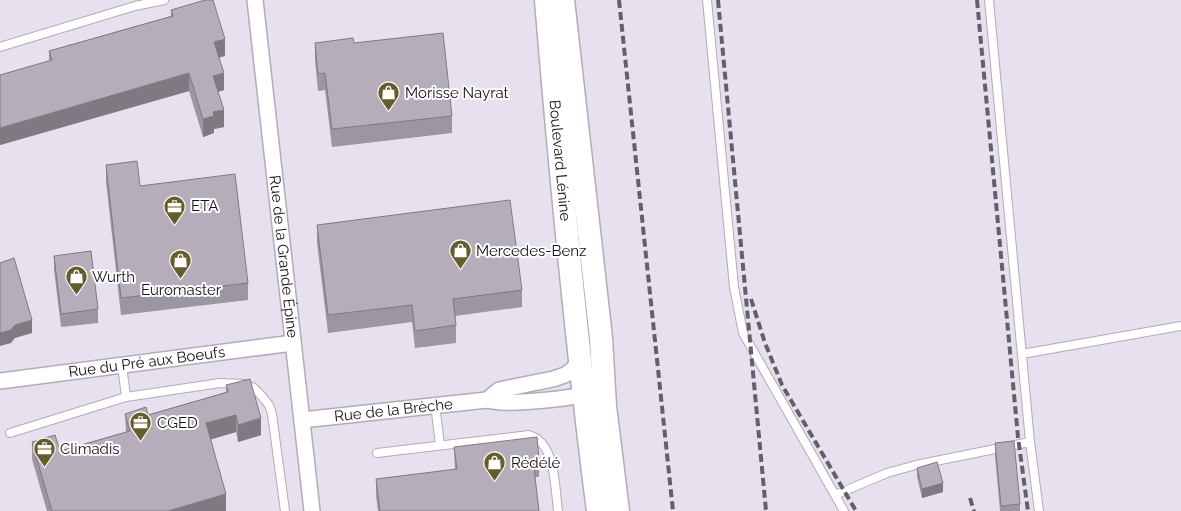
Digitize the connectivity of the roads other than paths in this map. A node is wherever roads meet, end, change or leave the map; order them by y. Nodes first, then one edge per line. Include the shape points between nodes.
1 (164, 0) edge
2 (254, 0) edge
3 (546, 0) edge
4 (563, 0) edge
5 (707, 0) edge
6 (989, 0) edge
7 (0, 47) edge
8 (1181, 326) edge
9 (293, 343) junction
10 (1022, 354) junction
11 (122, 365) junction
12 (0, 381) edge
13 (584, 384) junction
14 (126, 397) junction
15 (487, 400) junction
16 (435, 405) junction
17 (302, 420) junction
18 (10, 433) dead end
19 (1030, 442) junction
20 (440, 445) junction
21 (377, 453) dead end
22 (834, 495) junction
23 (285, 511) edge
24 (312, 511) edge
25 (558, 511) edge
26 (598, 511) edge
27 (618, 511) edge
28 (844, 511) edge
29 (1039, 511) edge

1 - 7 lane
2 - 9 street, Rue de la Grande Épine
3 - 13 main road, Boulevard Lénine via 565,229
4 - 13 main road, Boulevard Lénine via 603,368
5 - 22 lane via 734,286 743,333
6 - 10 lane
8 - 10 lane
9 - 11 street, Rue du Pré aux Boeufs
9 - 17 street, Rue de la Grande Épine
10 - 19 lane
11 - 12 street, Rue du Pré aux Boeufs
11 - 14 lane
13 - 15 street, Rue de la Brèche via 501,402
13 - 15 street, Rue de la Brèche via 553,379 499,390
13 - 26 main road, Boulevard Lénine
13 - 27 main road, Boulevard Lénine
14 - 18 lane
14 - 23 lane via 220,383 244,384 254,388 272,414
15 - 16 street, Rue de la Brèche
16 - 17 street, Rue de la Brèche
16 - 20 lane
17 - 24 street, Rue de la Grande Épine
19 - 22 lane via 916,465
19 - 29 lane
20 - 21 lane
20 - 25 lane via 529,435 536,437 551,460
22 - 28 lane

